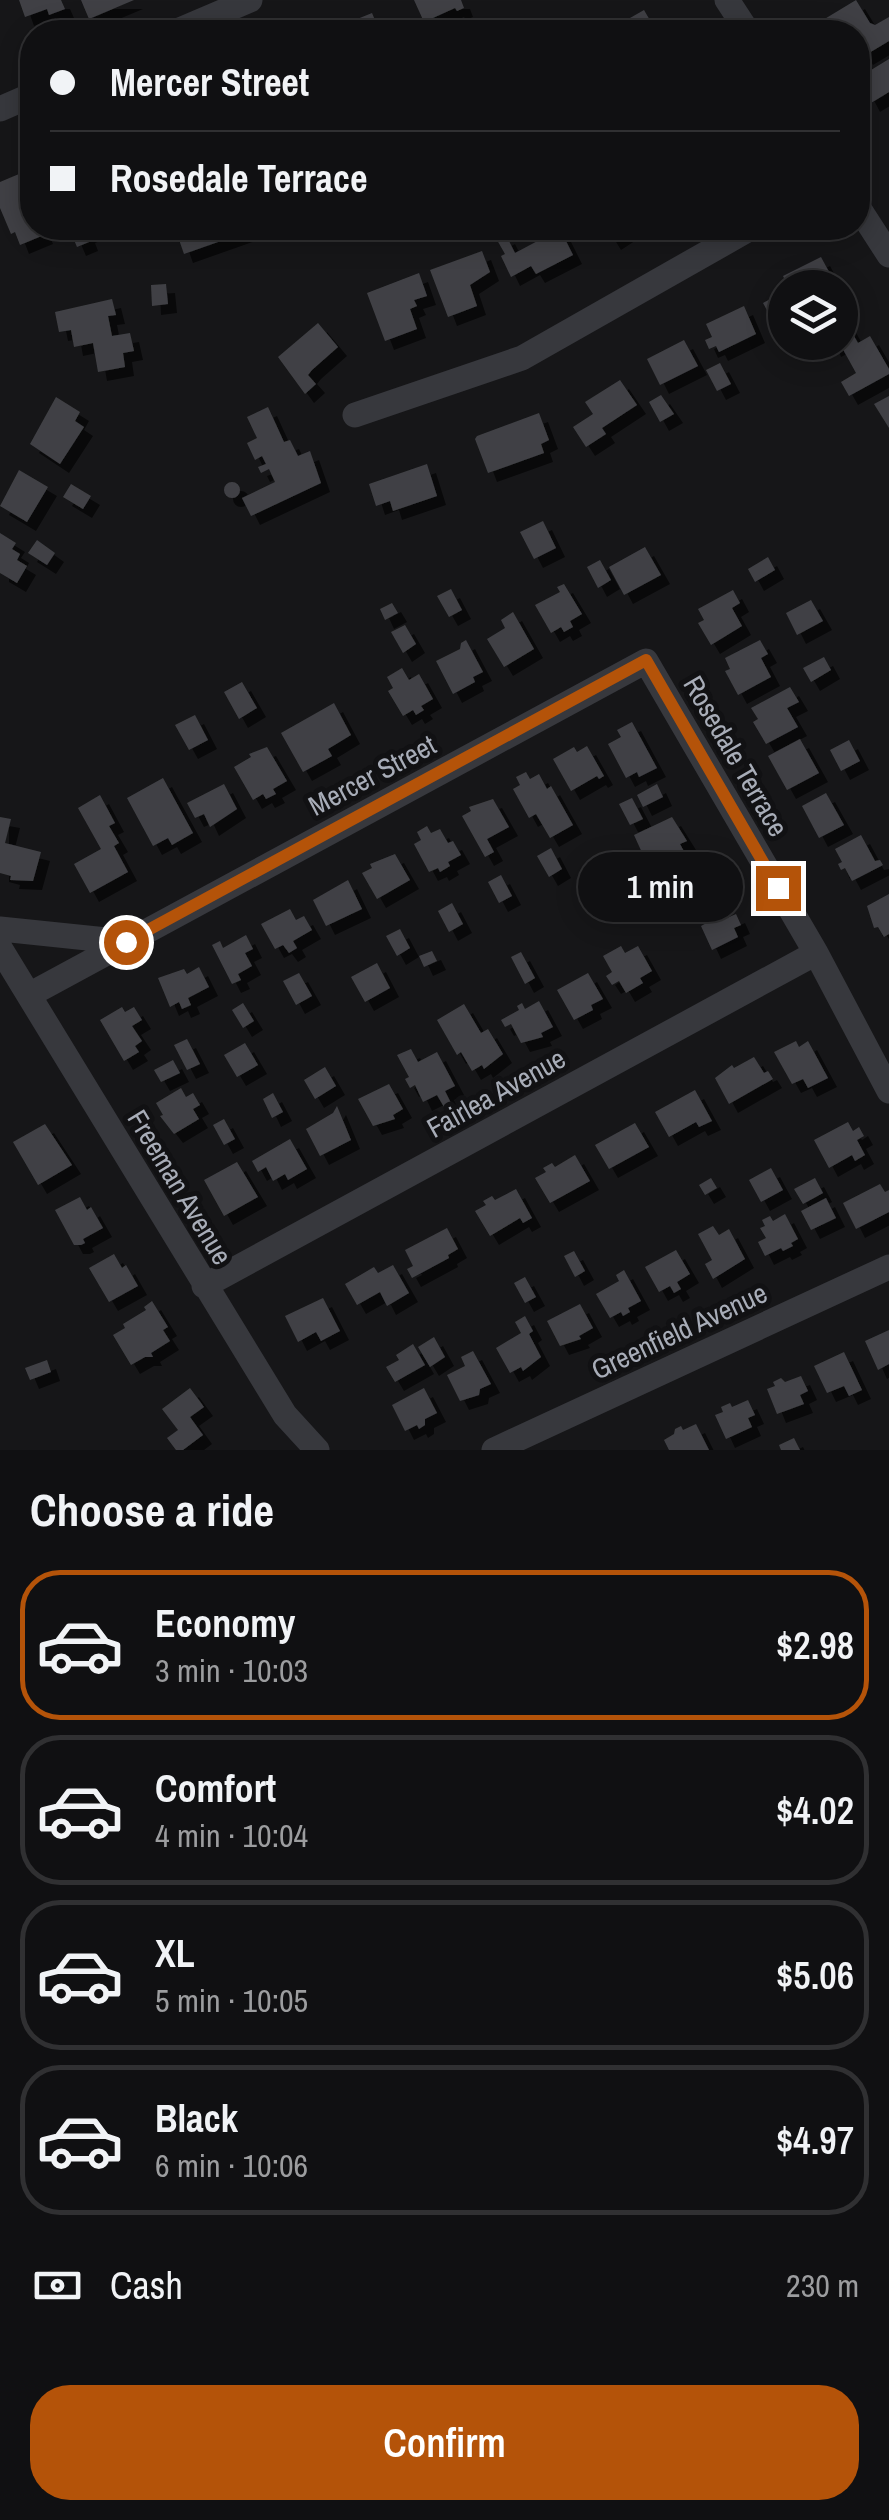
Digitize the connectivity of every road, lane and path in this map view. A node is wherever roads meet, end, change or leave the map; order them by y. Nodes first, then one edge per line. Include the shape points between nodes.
1 (250, 0) edge
2 (203, 20) edge
3 (870, 226) edge
4 (730, 240) edge
5 (889, 255) edge
6 (355, 415) dead end
7 (646, 660) joint
8 (0, 930) edge
9 (126, 942) junction
10 (0, 948) edge
11 (816, 953) junction
12 (30, 994) junction
13 (889, 1091) edge
14 (889, 1266) edge
15 (204, 1286) junction
16 (317, 1450) edge
17 (494, 1450) edge

1 - 2 street
3 - 5 street
4 - 6 street via 522,358
7 - 9 street, Mercer Street
7 - 11 street, Rosedale Terrace
8 - 9 street
9 - 12 street, Mercer Street
10 - 12 street, Freeman Avenue
11 - 13 street, Rosedale Terrace
11 - 15 street, Fairlea Avenue
12 - 15 street, Freeman Avenue
14 - 17 street, Greenfield Avenue
15 - 16 street, Freeman Avenue via 285,1415

